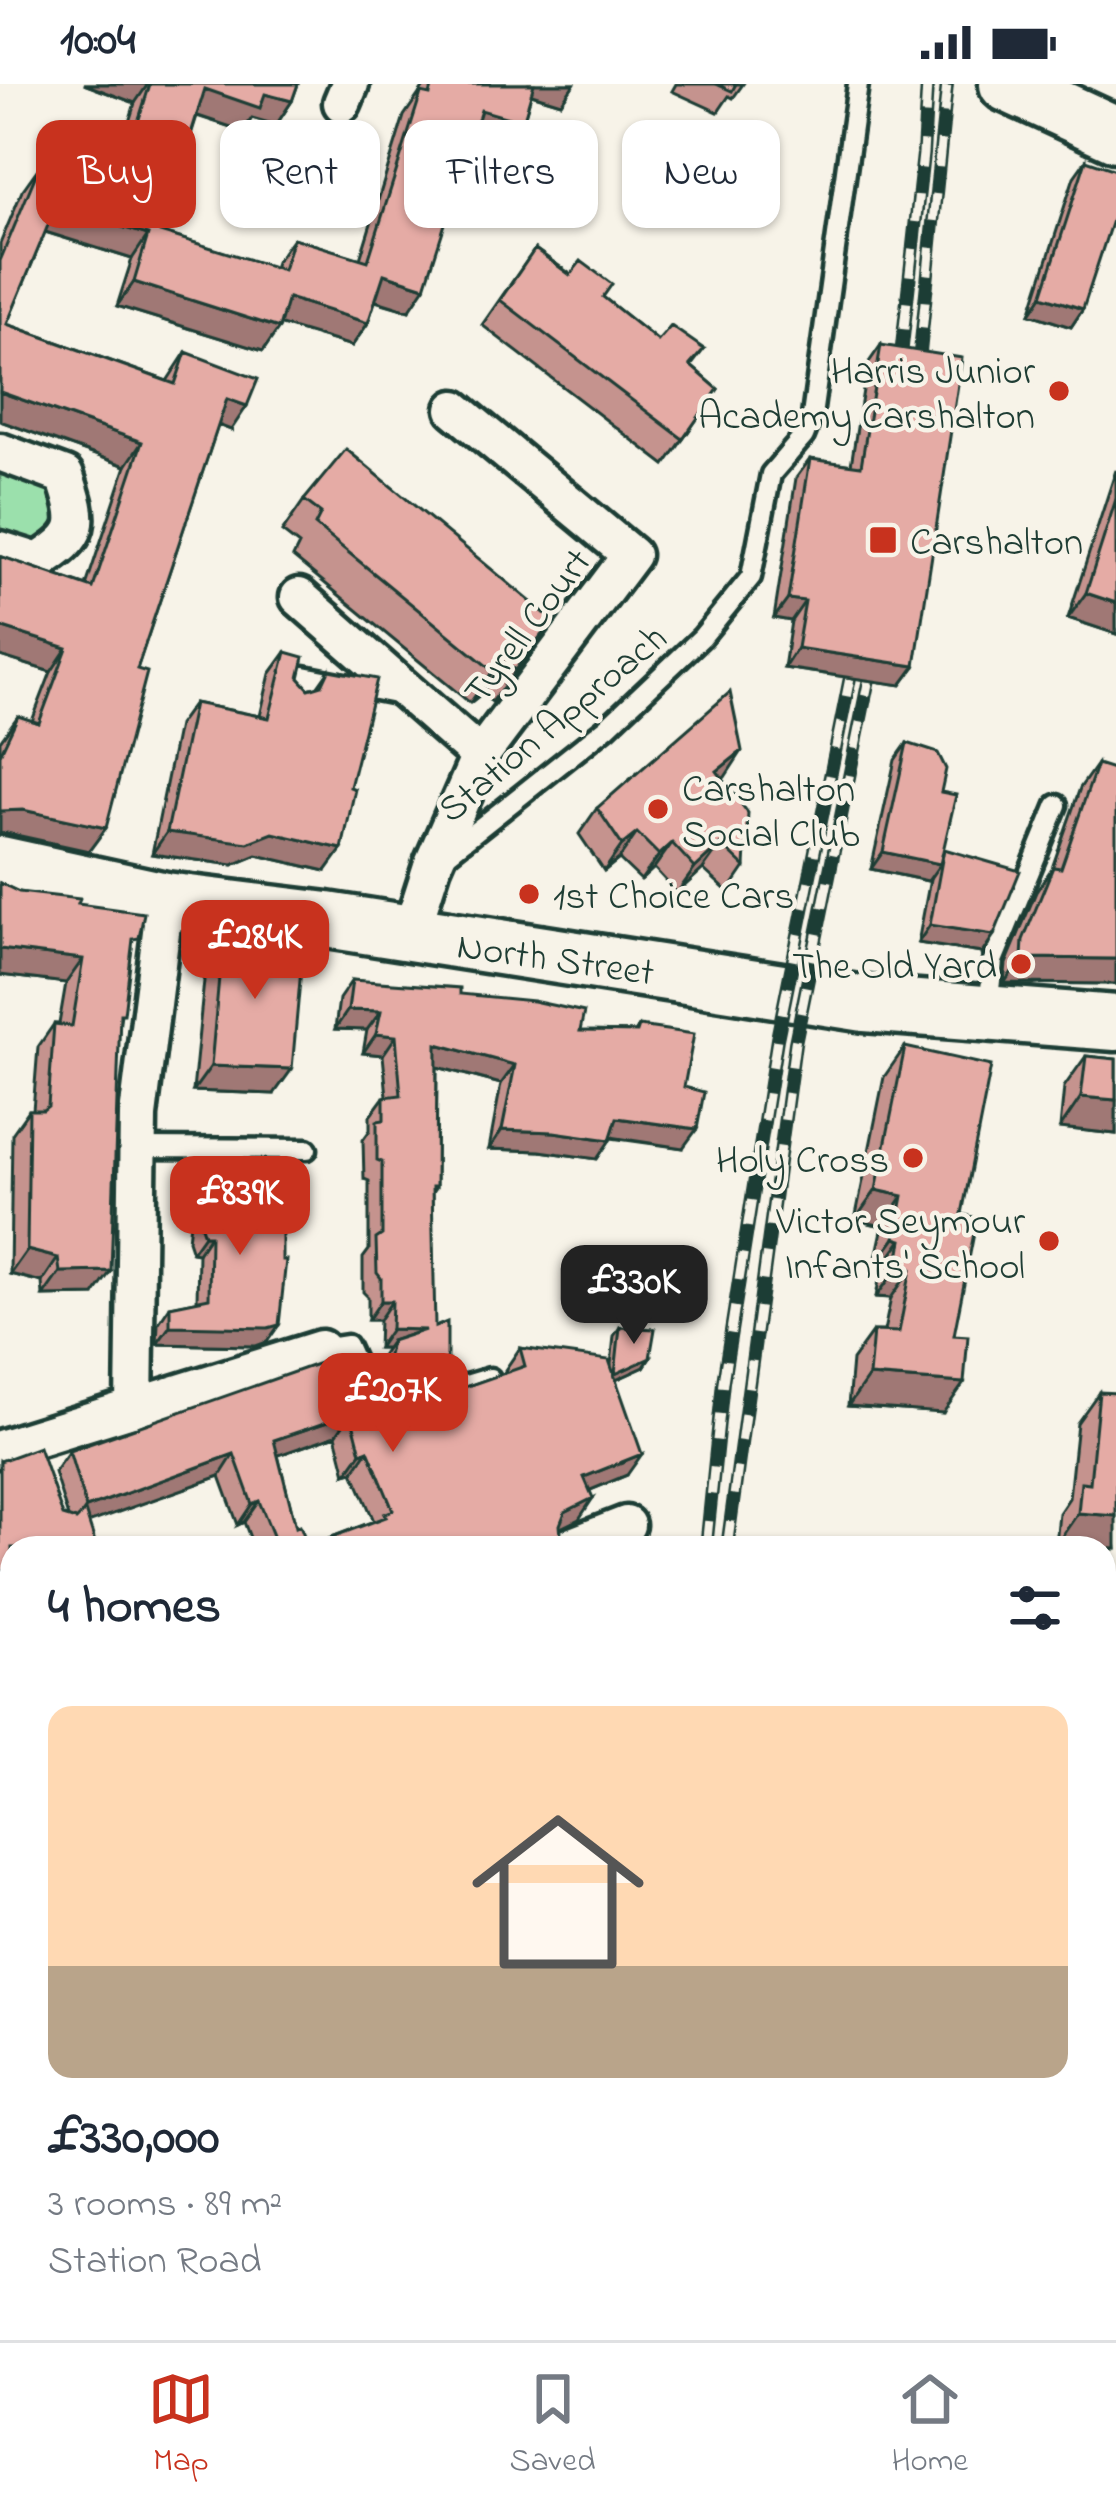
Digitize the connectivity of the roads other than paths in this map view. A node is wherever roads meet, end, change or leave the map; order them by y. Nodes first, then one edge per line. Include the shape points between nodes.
1 (858, 84) edge
2 (1007, 84) edge
3 (1116, 134) edge
4 (455, 409) dead end
5 (0, 452) edge
6 (0, 550) edge
7 (299, 596) dead end
8 (412, 695) junction
9 (297, 698) edge
10 (480, 756) junction
11 (1057, 805) dead end
12 (0, 864) edge
13 (431, 866) junction
14 (164, 900) junction
15 (410, 935) junction
16 (988, 1014) junction
17 (1116, 1023) edge
18 (138, 1148) junction
19 (307, 1149) dead end
20 (322, 1349) joint
21 (490, 1378) edge
22 (369, 1395) edge
23 (400, 1405) edge
24 (134, 1408) junction
25 (22, 1450) edge
26 (626, 1525) dead end
27 (598, 1536) edge

1 - 13 lane, Station Approach via 812,416 771,474 751,577 703,637 607,727
2 - 3 main road
4 - 10 street, Tyrell Court via 631,555
5 - 6 street via 65,476 78,516 69,543 38,562
7 - 8 street, Tyrell Court
8 - 9 lane via 304,676
8 - 10 street, Tyrell Court
10 - 13 street, Tyrell Court
11 - 16 lane via 993,962
12 - 14 main road, North Street
13 - 15 street, Tyrell Court
14 - 15 main road, North Street
14 - 18 street
15 - 16 main road, North Street via 865,1004
16 - 17 main road, North Street
18 - 19 lane
18 - 24 street
20 - 22 lane via 347,1345
20 - 24 street
21 - 23 lane
24 - 25 street
26 - 27 street

